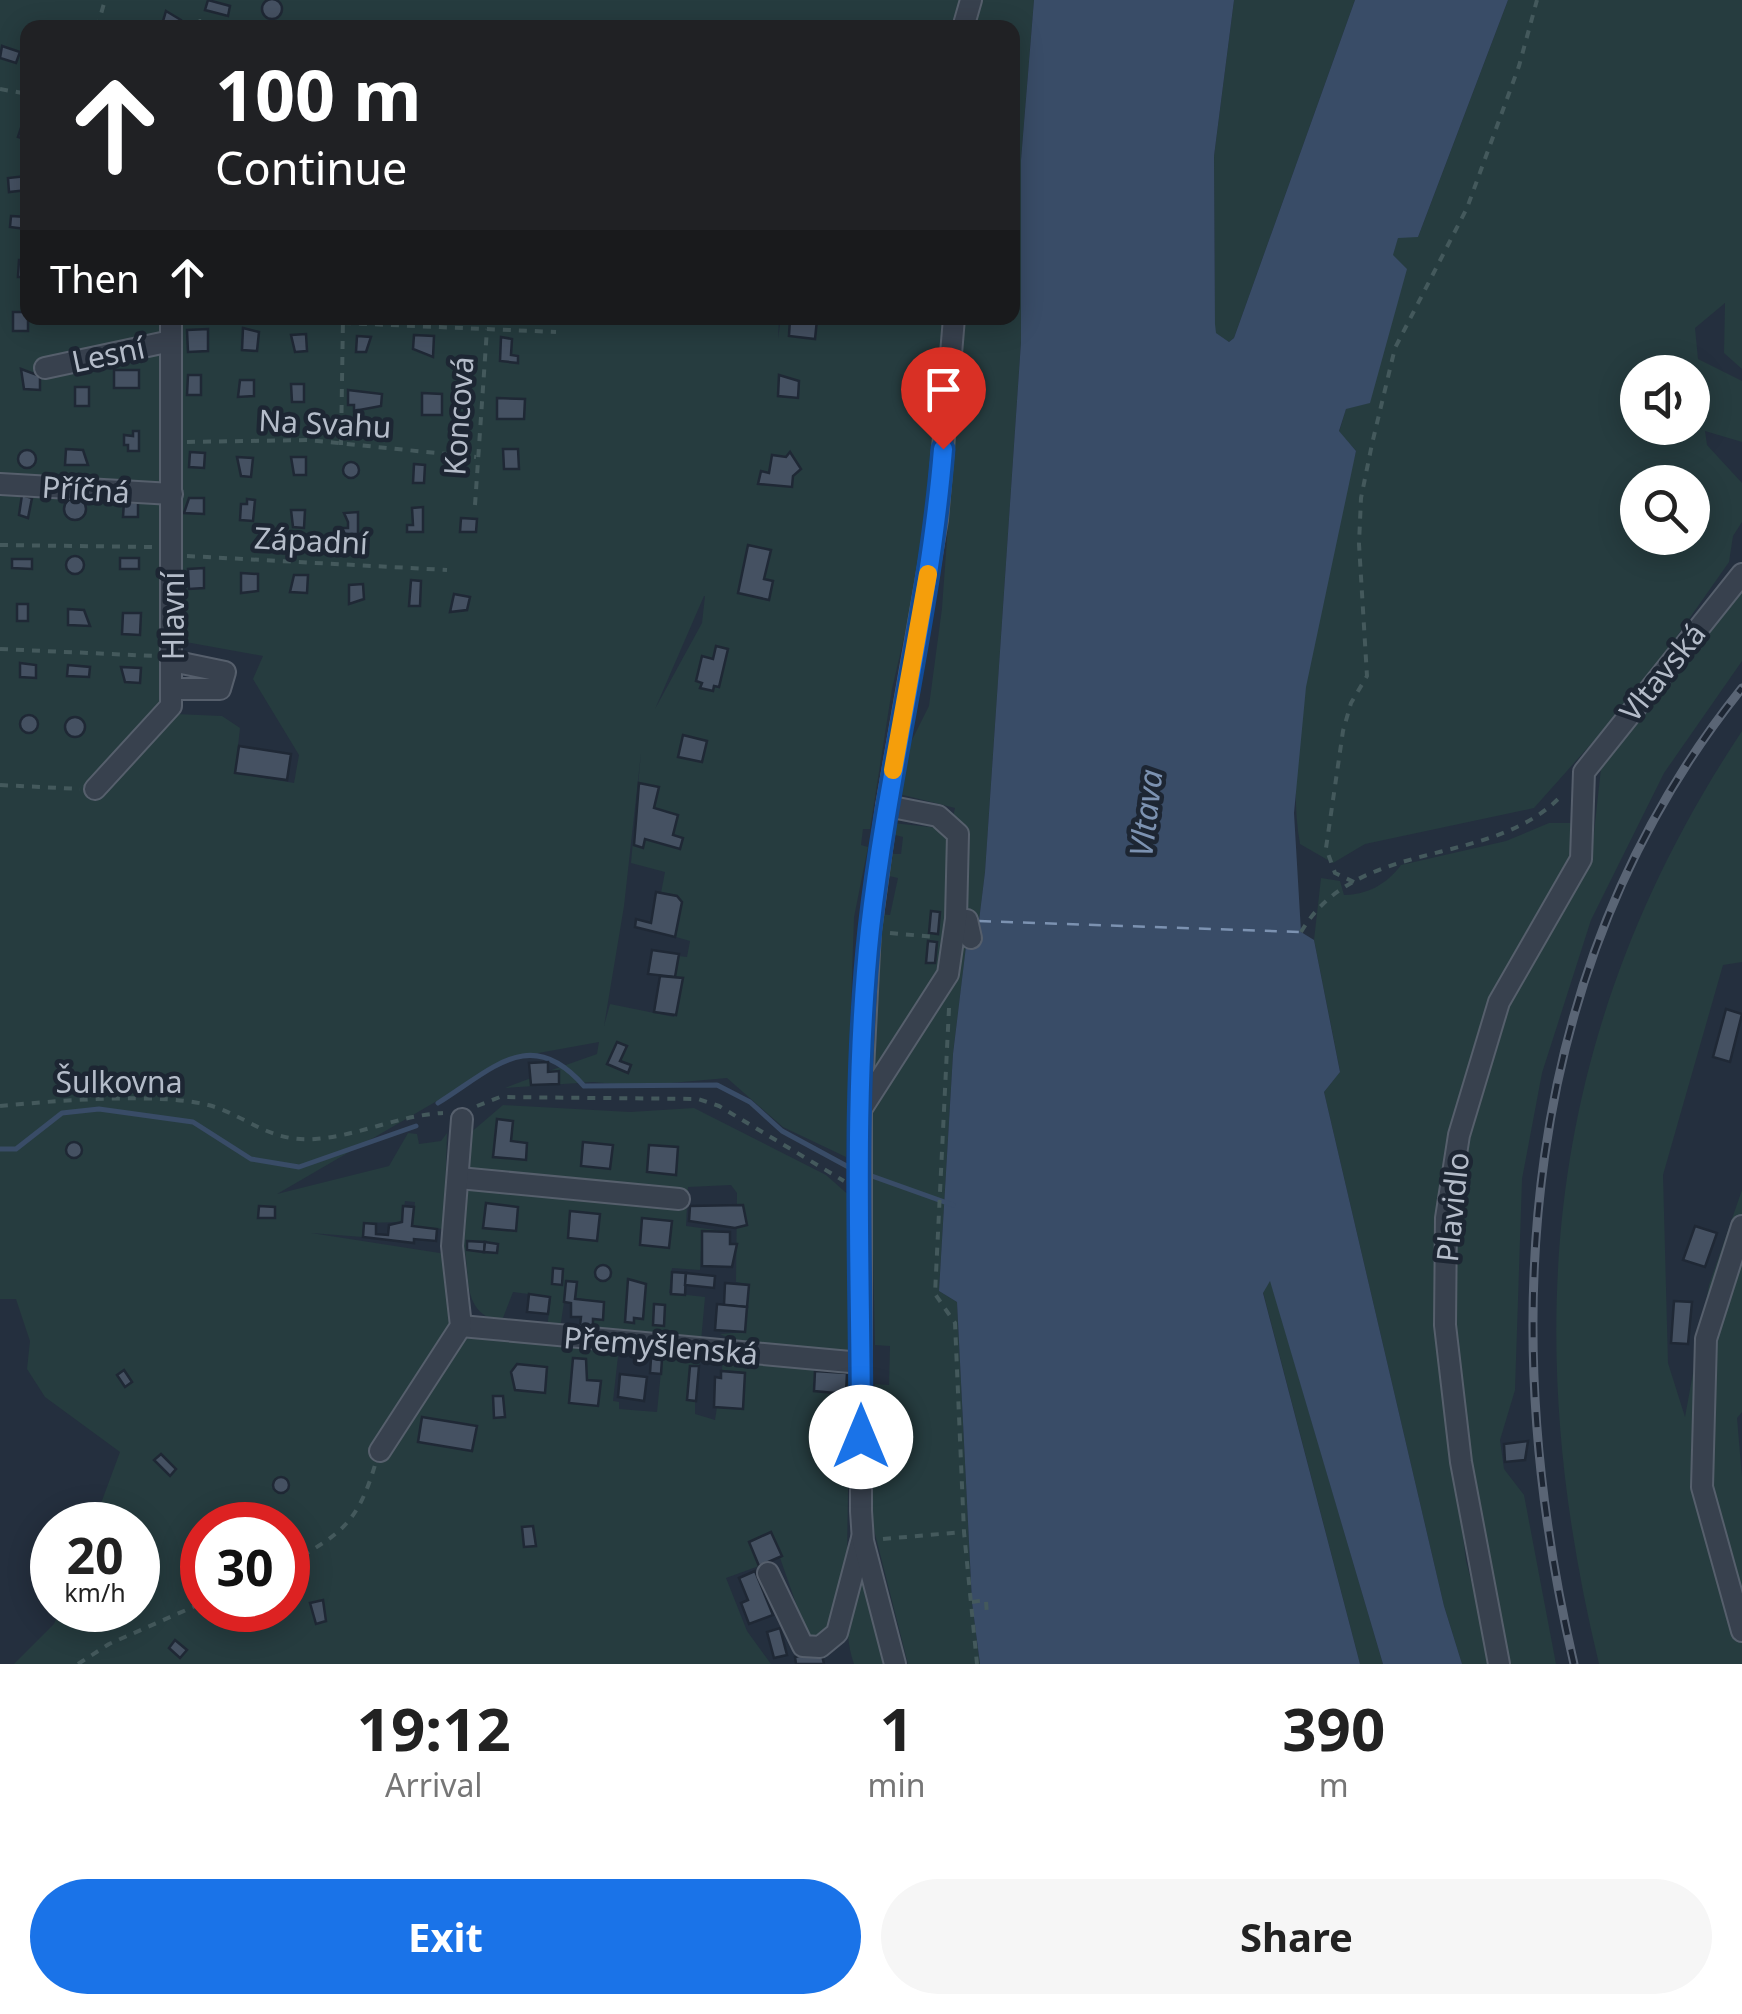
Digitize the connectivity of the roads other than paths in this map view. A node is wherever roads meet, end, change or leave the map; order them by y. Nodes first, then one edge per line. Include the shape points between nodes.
1 (171, 325) edge
2 (953, 325) edge
3 (172, 341) junction
4 (45, 368) dead end
5 (0, 484) edge
6 (172, 494) junction
7 (1742, 574) edge
8 (172, 659) junction
9 (172, 689) junction
10 (1584, 772) joint
11 (95, 790) road end
12 (887, 806) junction
13 (861, 1110) junction
14 (462, 1119) road end
15 (458, 1178) junction
16 (678, 1198) dead end
17 (1742, 1226) edge
18 (461, 1326) junction
19 (861, 1363) junction
20 (380, 1451) road end
21 (863, 1540) junction
22 (768, 1573) dead end
23 (1742, 1632) edge
24 (894, 1664) edge
25 (1499, 1664) edge

1 - 3 street, Hlavní
2 - 12 street via 938,520
3 - 4 street, Lesní
3 - 6 street, Hlavní
5 - 6 street, Příčná
6 - 8 street, Hlavní
7 - 10 street, Vltavská
8 - 9 street, Hlavní
8 - 9 street via 225,672 220,689
9 - 11 street, Hlavní via 171,706
10 - 25 street, Plavidlo via 1581,859 1499,1002 1460,1135 1446,1218 1445,1325 1458,1443
12 - 13 street
12 - 13 street via 938,816 958,834 965,928 948,974
13 - 19 street
14 - 15 street
15 - 16 street
15 - 18 street via 452,1246
17 - 23 street via 1706,1339 1702,1487
18 - 19 street, Přemyšlenská
18 - 20 street
19 - 21 street
21 - 22 street via 837,1633 820,1646 803,1646 794,1636
21 - 24 street

